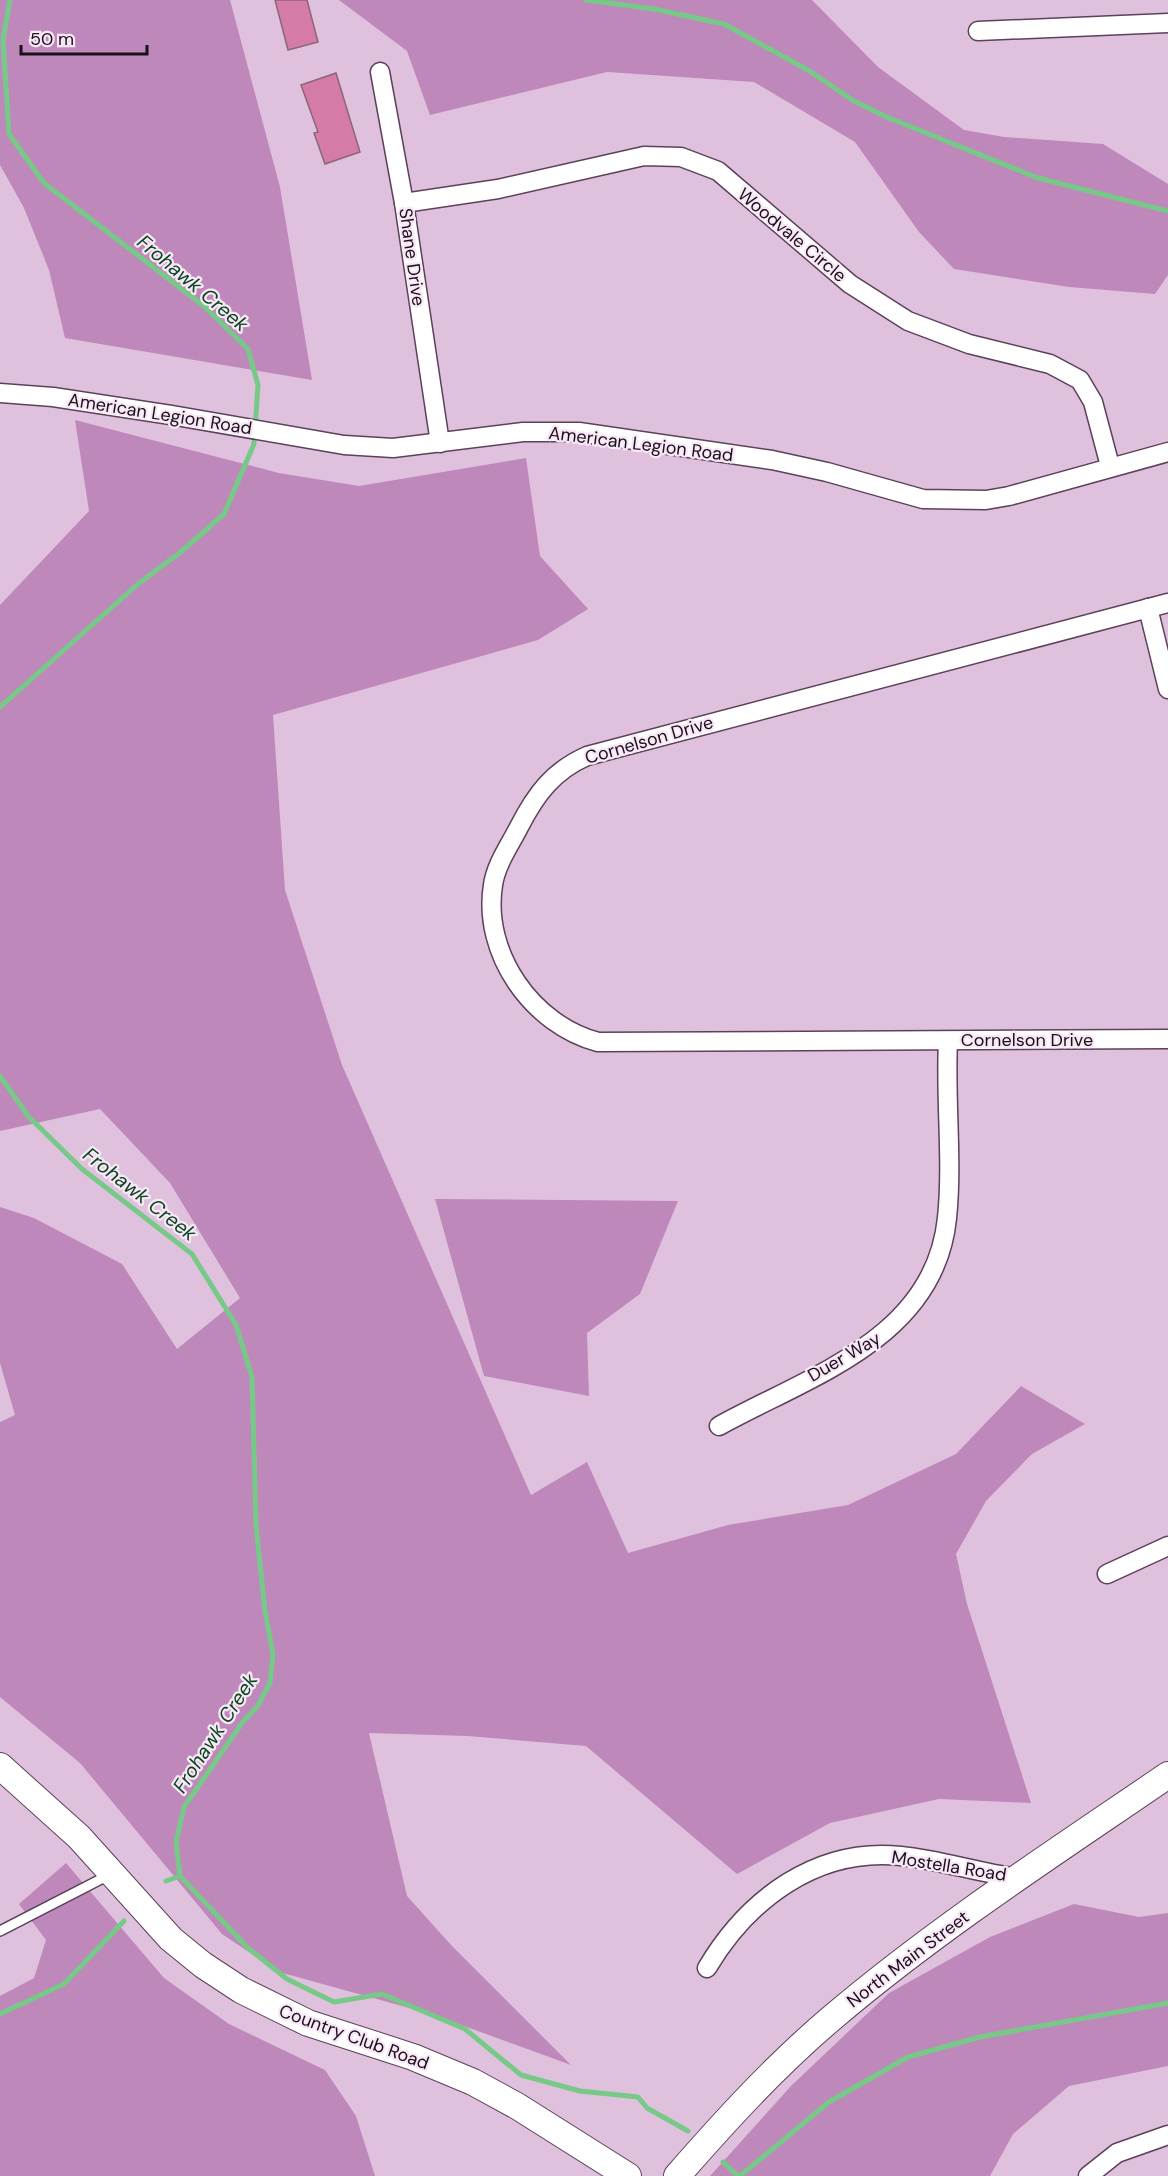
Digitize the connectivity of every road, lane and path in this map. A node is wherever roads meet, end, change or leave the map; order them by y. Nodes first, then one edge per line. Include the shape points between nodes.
1 (1168, 23) edge
2 (978, 31) dead end
3 (381, 72) dead end
4 (404, 203) junction
5 (0, 393) edge
6 (440, 442) junction
7 (1168, 452) edge
8 (1110, 466) junction
9 (1168, 603) edge
10 (1148, 608) junction
11 (1168, 689) edge
12 (1168, 1039) edge
13 (948, 1041) junction
14 (719, 1426) dead end
15 (1168, 1546) edge
16 (1107, 1575) dead end
17 (0, 1766) edge
18 (1168, 1775) edge
19 (111, 1874) junction
20 (1018, 1878) junction
21 (0, 1931) edge
22 (707, 1968) dead end
23 (1168, 2135) edge
24 (628, 2176) edge
25 (677, 2176) edge
26 (1088, 2176) edge

1 - 2 street
3 - 4 street, Shane Drive
4 - 6 street, Shane Drive
4 - 8 street, Woodvale Circle via 498,189 644,156 669,155 695,161 718,171 850,284 908,321 969,344 1050,364 1080,380 1093,402
5 - 6 street, American Legion Road via 53,397 381,448
6 - 8 street, American Legion Road via 522,432 579,432 772,460 941,501 1009,496
7 - 8 street, American Legion Road
9 - 10 street, Cornelson Drive
10 - 11 street
10 - 13 street, Cornelson Drive via 587,756 561,770 540,790 499,865 491,904 498,944 509,969 544,1015 582,1038 612,1043
12 - 13 street, Cornelson Drive
13 - 14 street, Duer Way via 947,1218 939,1254 926,1284 901,1318 867,1347
15 - 16 street
17 - 19 street, Country Club Road via 50,1809
18 - 20 street, North Main Street
19 - 21 lane
19 - 24 street, Country Club Road via 171,1939 241,1990 308,2023 413,2057 473,2082
20 - 22 street, Mostella Road via 898,1856 859,1857 824,1865 791,1879 762,1900
20 - 25 street, North Main Street via 907,1957 831,2018 763,2083
23 - 26 street via 1117,2152

